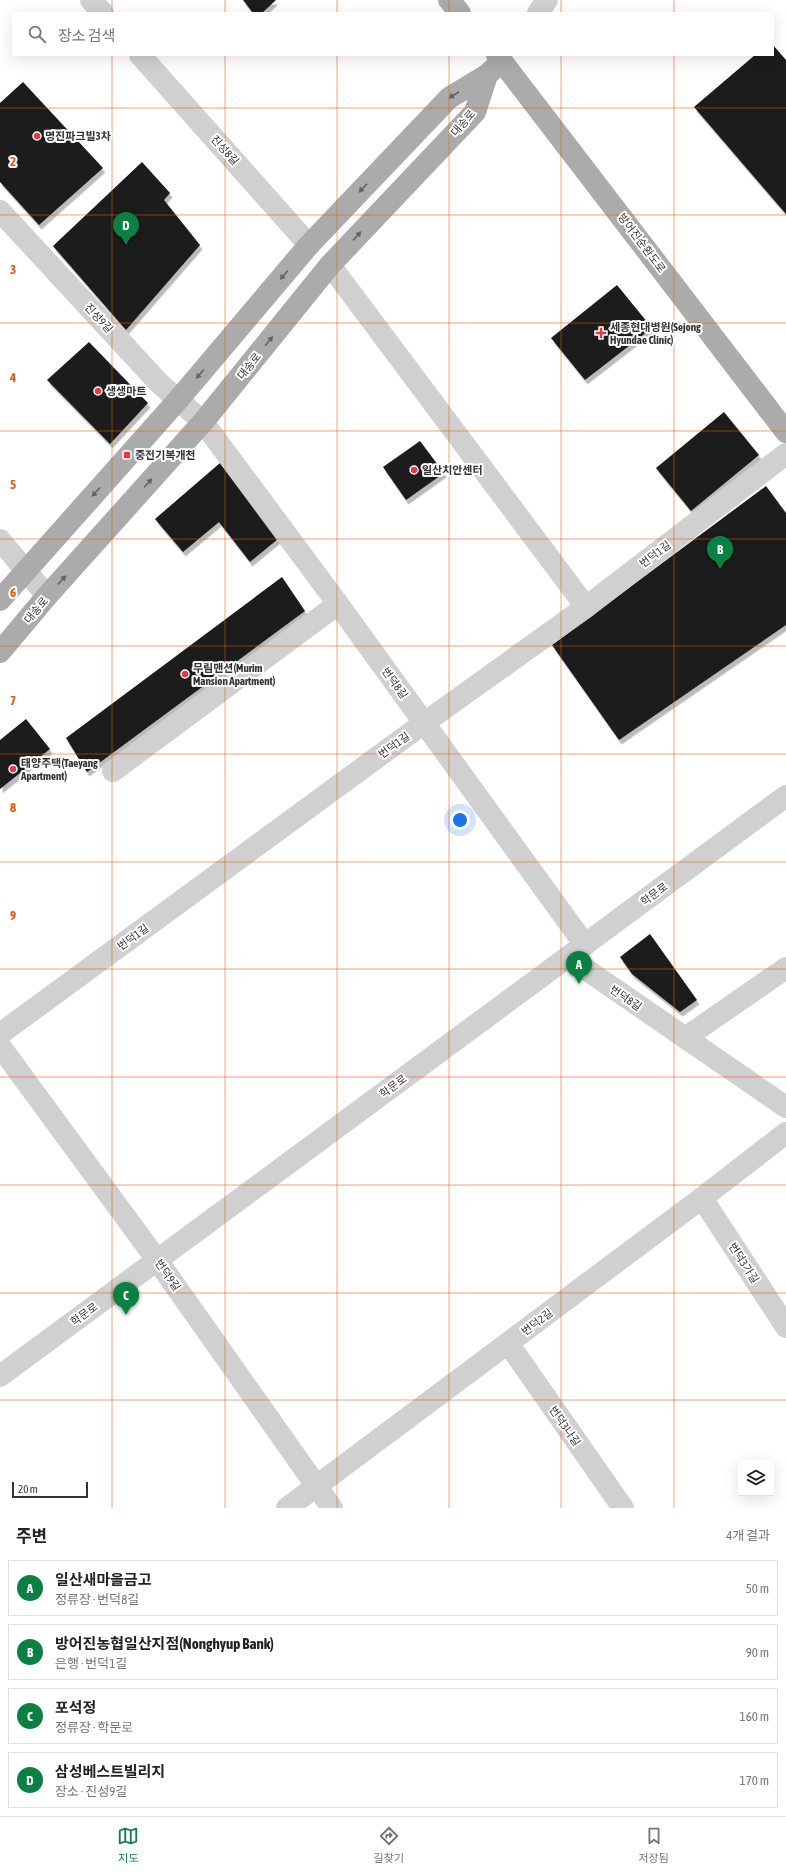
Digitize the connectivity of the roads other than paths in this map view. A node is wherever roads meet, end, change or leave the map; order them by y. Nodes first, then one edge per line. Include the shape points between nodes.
1 (91, 0) edge
2 (449, 0) edge
3 (547, 0) edge
4 (102, 12) edge
5 (459, 12) edge
6 (539, 12) edge
7 (141, 56) edge
8 (498, 61) edge
9 (0, 211) edge
10 (310, 245) junction
11 (330, 265) junction
12 (178, 400) junction
13 (203, 422) junction
14 (786, 432) edge
15 (786, 454) edge
16 (0, 540) edge
17 (25, 571) junction
18 (48, 596) junction
19 (0, 600) edge
20 (338, 604) junction
21 (586, 607) junction
22 (0, 652) edge
23 (424, 722) junction
24 (113, 771) dead end
25 (785, 799) edge
26 (585, 945) junction
27 (568, 957) junction
28 (786, 968) edge
29 (0, 1034) edge
30 (685, 1038) junction
31 (0, 1046) edge
32 (786, 1107) edge
33 (786, 1133) edge
34 (702, 1198) junction
35 (157, 1260) junction
36 (786, 1327) edge
37 (508, 1343) junction
38 (0, 1376) edge
39 (316, 1487) junction
40 (287, 1508) edge
41 (332, 1508) edge
42 (622, 1508) edge

1 - 4 street
2 - 5 main road
3 - 6 street
7 - 10 street, 진성8길
8 -> 10 main road via 450,98
11 -> 8 main road, 대송로 via 475,112
8 - 14 main road, 방어진순환도로
9 - 12 street, 진성9길 via 159,383
10 -> 12 main road
13 -> 11 main road, 대송로
11 - 21 street
12 - 13 street, 진성9길
12 -> 17 main road
18 -> 13 main road, 대송로
13 - 20 street, 번덕8길
15 - 21 street, 번덕1길
16 - 17 street
17 - 18 street
17 - 19 main road
18 - 22 main road, 대송로
20 - 23 street, 번덕8길
20 - 24 street
21 - 23 street, 번덕1길
23 - 26 street, 번덕8길
23 - 29 street, 번덕1길
25 - 26 street, 학문로
26 - 27 street, 학문로
27 - 30 street, 번덕8길
27 - 35 street, 학문로
28 - 30 street
30 - 32 street, 번덕8길
31 - 35 street, 번덕9길
33 - 34 street, 번덕2길
34 - 36 street, 번덕3가길
34 - 37 street, 번덕2길
35 - 38 street, 학문로
35 - 39 street, 번덕9길
37 - 39 street, 번덕2길
37 - 42 street, 번덕3나길
39 - 40 street, 번덕2길
39 - 41 street, 번덕9길

